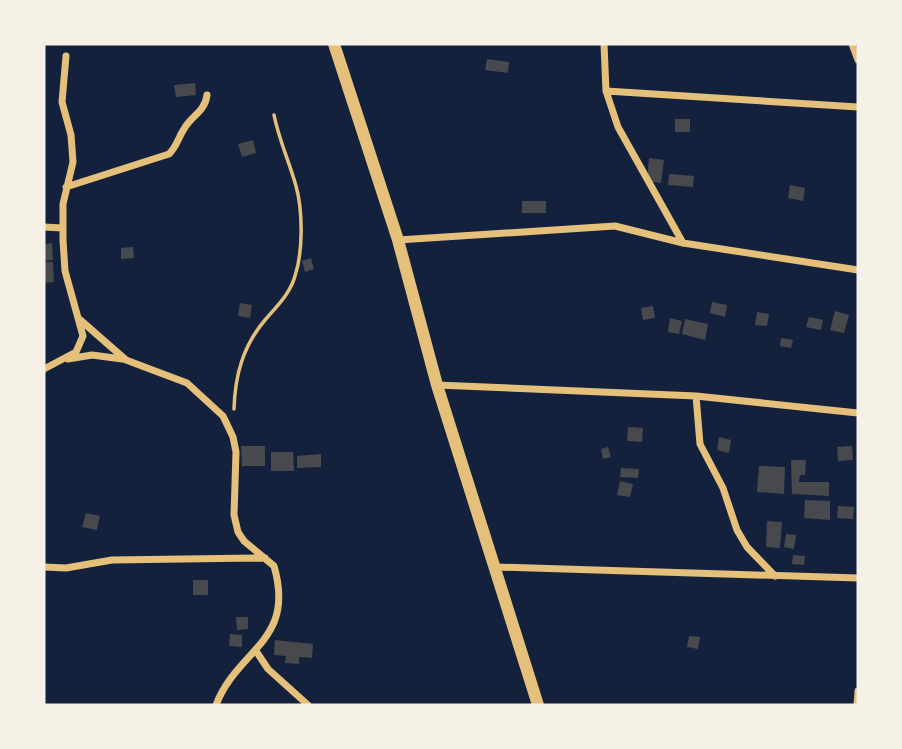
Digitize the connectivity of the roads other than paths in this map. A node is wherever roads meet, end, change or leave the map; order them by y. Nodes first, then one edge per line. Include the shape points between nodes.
1 (334, 44) edge
2 (604, 44) edge
3 (852, 44) edge
4 (66, 56) dead end
5 (858, 60) edge
6 (606, 91) junction
7 (207, 95) dead end
8 (858, 107) edge
9 (66, 187) junction
10 (44, 227) edge
11 (62, 228) junction
12 (398, 240) junction
13 (683, 243) junction
14 (858, 270) edge
15 (78, 318) junction
16 (67, 359) junction
17 (126, 360) junction
18 (44, 369) edge
19 (437, 386) junction
20 (696, 396) junction
21 (858, 413) edge
22 (266, 558) junction
23 (44, 567) edge
24 (496, 567) junction
25 (775, 576) junction
26 (858, 578) edge
27 (256, 651) junction
28 (858, 691) edge
29 (216, 705) edge
30 (308, 705) edge
31 (538, 705) edge
32 (857, 705) edge

1 - 12 main road
2 - 6 street
3 - 5 street
4 - 9 street via 62,102 74,162
6 - 8 street
6 - 13 street via 637,166
7 - 9 street via 206,104 185,126 169,154
9 - 11 street
10 - 11 street
11 - 15 street via 65,271
12 - 13 street via 615,226
12 - 19 main road
13 - 14 street
15 - 16 street via 83,336
15 - 17 street
16 - 17 street via 92,355
16 - 18 street
17 - 22 street via 187,383 223,416 236,452 237,531
19 - 20 street
19 - 24 main road
20 - 21 street
20 - 25 street via 700,444 723,488 737,530
22 - 23 street via 112,560
22 - 27 street via 279,581 276,618
24 - 25 street
24 - 31 main road
25 - 26 street
27 - 29 street via 222,690
27 - 30 street via 268,669
28 - 32 street

